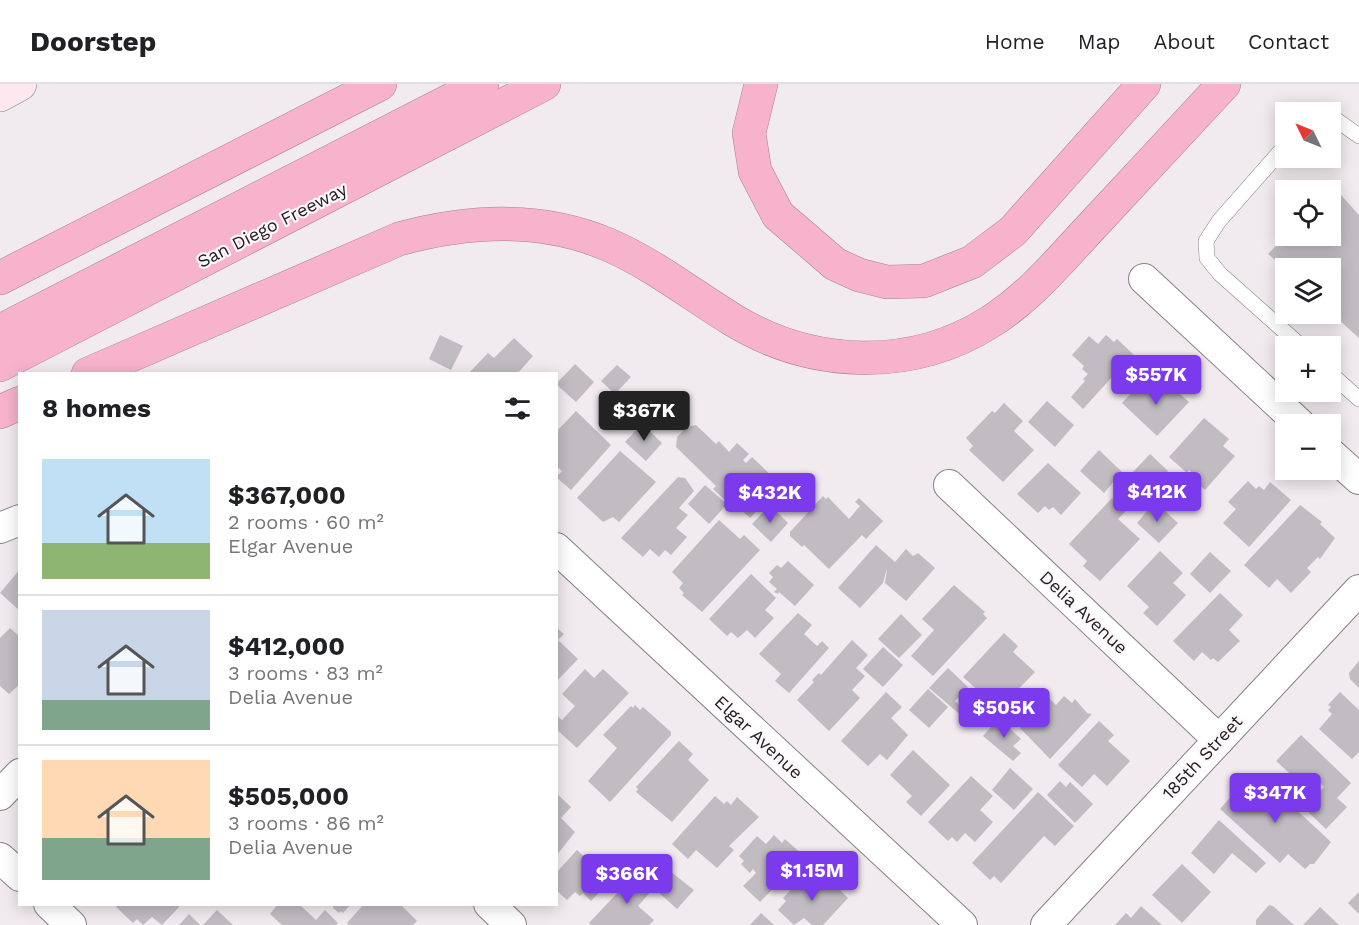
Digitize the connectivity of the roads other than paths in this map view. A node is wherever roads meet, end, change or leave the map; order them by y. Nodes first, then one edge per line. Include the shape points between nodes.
1 (20, 84) edge
2 (380, 84) edge
3 (442, 84) edge
4 (482, 84) edge
5 (544, 84) edge
6 (761, 84) edge
7 (1144, 84) edge
8 (1224, 84) edge
9 (0, 94) edge
10 (1341, 123) edge
11 (1359, 136) edge
12 (1275, 156) edge
13 (0, 278) edge
14 (1144, 279) dead end
15 (0, 312) edge
16 (0, 332) edge
17 (1290, 336) edge
18 (0, 365) edge
19 (93, 372) edge
20 (1341, 383) edge
21 (1359, 399) edge
22 (18, 404) edge
23 (0, 412) edge
24 (1289, 414) edge
25 (1341, 463) edge
26 (1359, 480) edge
27 (949, 485) dead end
28 (18, 521) edge
29 (0, 528) edge
30 (558, 550) edge
31 (1359, 590) edge
32 (1219, 740) junction
33 (18, 776) edge
34 (0, 795) edge
35 (0, 858) edge
36 (18, 874) edge
37 (51, 906) edge
38 (491, 906) edge
39 (71, 925) edge
40 (511, 925) edge
41 (963, 925) edge
42 (1046, 925) edge

1 - 9 main road
2 - 13 highway
3 - 15 highway
4 - 16 highway
5 - 18 highway, San Diego Freeway
6 - 7 highway via 749,133 755,171 778,215 835,264 887,282 924,281 972,262 989,250 1013,231
8 - 19 highway via 1017,303 958,340 922,352 856,359 795,348 735,321 609,245 554,229 485,224 399,238
10 - 11 lane
12 - 17 lane via 1219,220 1206,241 1207,258
14 - 24 street
20 - 21 lane
22 - 23 highway
25 - 26 street
27 - 32 street, Delia Avenue
28 - 29 street
30 - 41 street, Elgar Avenue
31 - 32 street, 185th Street
32 - 42 street, 185th Street
33 - 34 street
35 - 36 street
37 - 39 street
38 - 40 street

